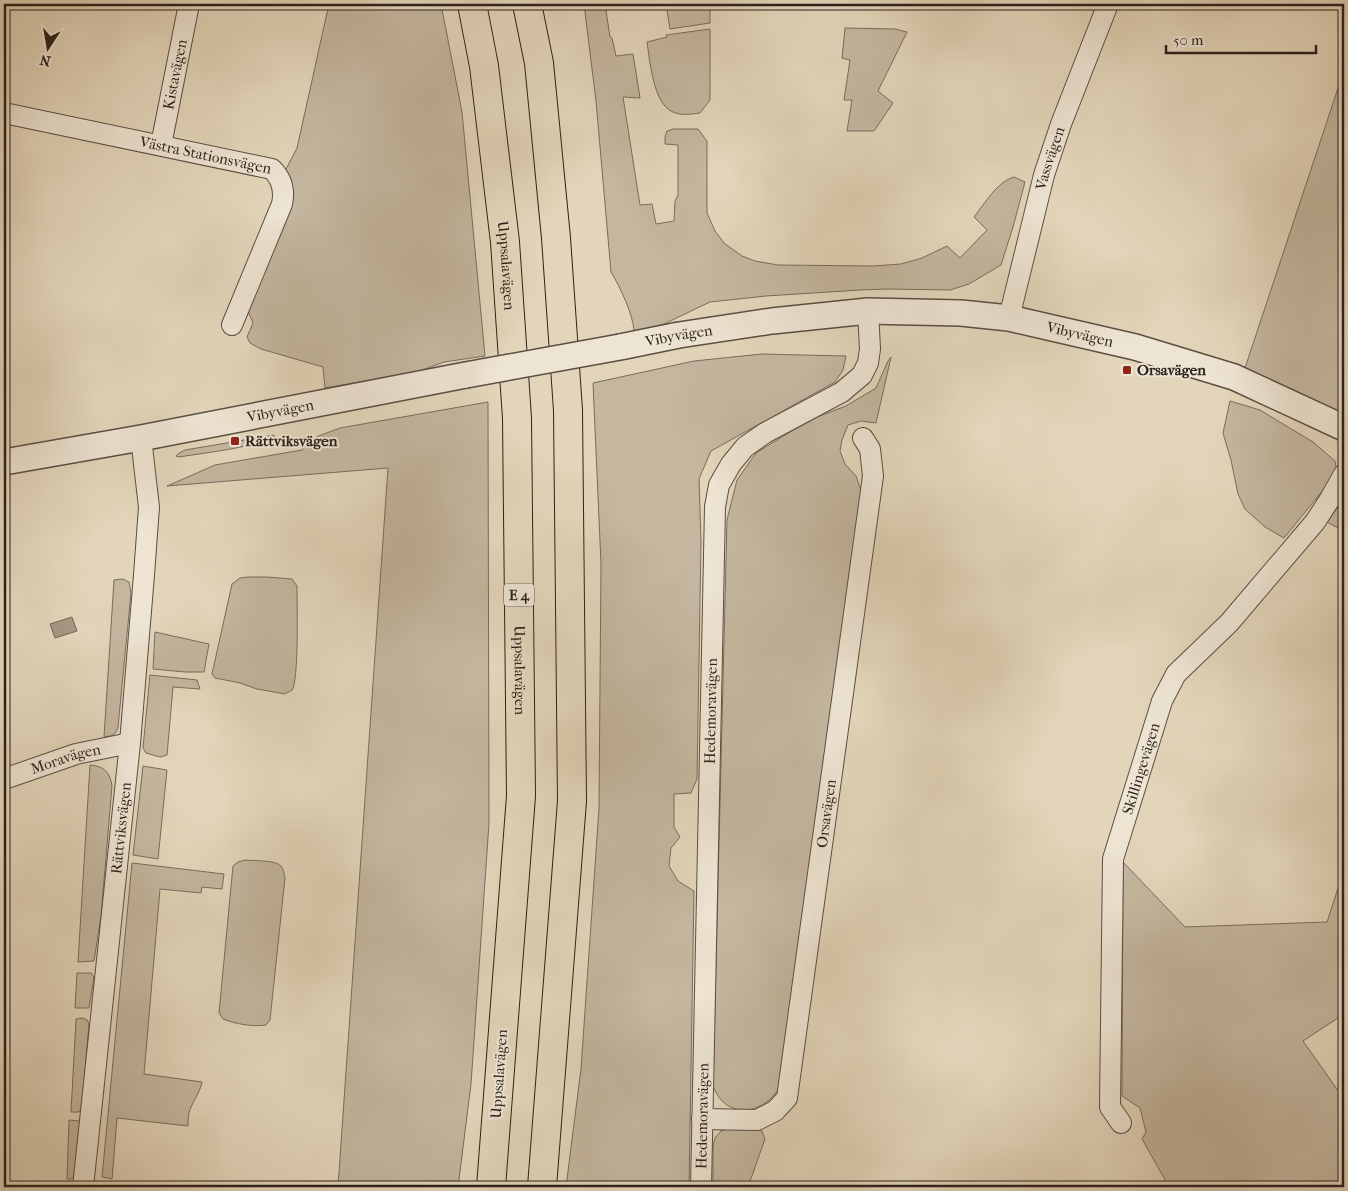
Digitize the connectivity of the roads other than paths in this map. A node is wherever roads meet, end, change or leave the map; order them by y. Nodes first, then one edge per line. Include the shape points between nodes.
1 (189, 4) edge
2 (472, 4) edge
3 (527, 4) edge
4 (1108, 4) edge
5 (4, 113) edge
6 (161, 145) junction
7 (868, 311) junction
8 (1009, 318) junction
9 (232, 325) dead end
10 (1344, 428) edge
11 (141, 438) junction
12 (863, 438) dead end
13 (4, 462) edge
14 (1344, 474) edge
15 (130, 743) junction
16 (4, 778) edge
17 (702, 1119) junction
18 (1121, 1123) dead end
19 (84, 1187) edge
20 (490, 1187) edge
21 (542, 1187) edge
22 (701, 1187) edge

1 - 6 street, Kistavägen
2 - 20 highway, Uppsalavägen / E 4 via 484,66 505,242 516,418 521,796
3 - 21 highway via 539,63 568,410 572,801
4 - 8 street, Vassvägen via 1044,176
5 - 6 street, Västra Stationsvägen
6 - 9 street, Västra Stationsvägen via 272,169 282,183 282,204
7 - 8 street, Vibyvägen via 961,313
7 - 11 street, Vibyvägen, bridge via 679,335
7 - 17 street, Hedemoravägen via 870,349 862,375 842,392 745,447 719,485 714,526
8 - 10 street, Vibyvägen via 1135,347 1234,377
11 - 13 street, Vibyvägen
11 - 15 street, Rättviksvägen via 149,507
12 - 17 street, Orsavägen via 870,449 873,476 786,1098 775,1112 758,1120
14 - 18 street, Skillingevägen via 1314,522 1229,624 1176,674 1162,701 1113,859 1110,1107
15 - 16 street, Moravägen via 76,754
15 - 19 street, Rättviksvägen
17 - 22 street, Hedemoravägen

